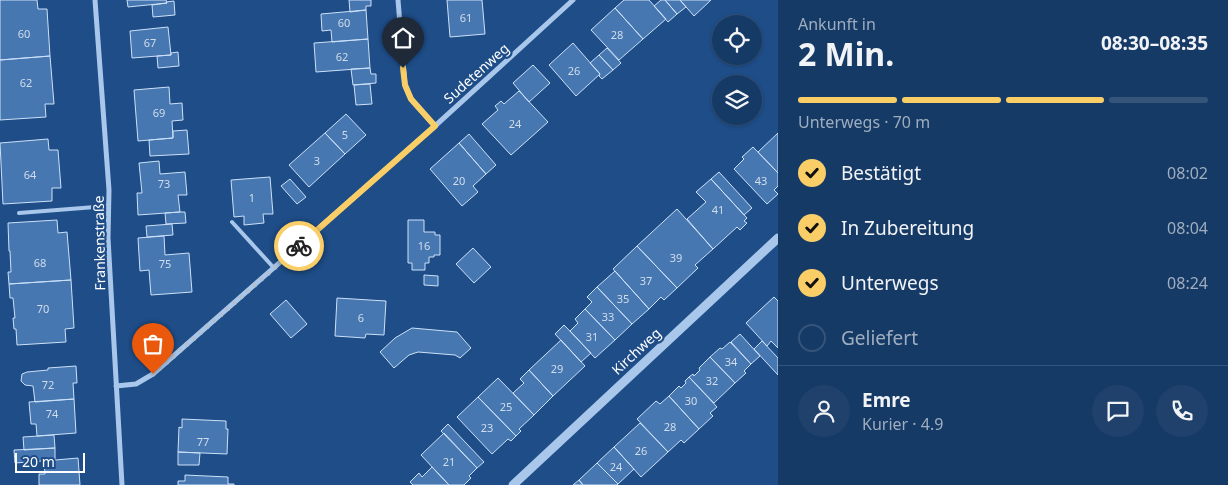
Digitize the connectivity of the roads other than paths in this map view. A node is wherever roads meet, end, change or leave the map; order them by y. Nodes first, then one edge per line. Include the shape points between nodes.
1 (95, 0) edge
2 (398, 0) edge
3 (573, 0) edge
4 (435, 126) junction
5 (108, 206) junction
6 (19, 213) dead end
7 (232, 222) dead end
8 (778, 238) edge
9 (274, 268) junction
10 (116, 386) junction
11 (122, 485) edge
12 (513, 485) edge

1 - 5 street, Frankenstraße
2 - 4 street via 405,85 411,99
3 - 4 street, Sudetenweg
4 - 9 street, Sudetenweg
5 - 6 lane
5 - 10 street, Frankenstraße
7 - 9 lane
8 - 12 street, Kirchweg
9 - 10 street, Sudetenweg via 153,374 136,384
10 - 11 street, Frankenstraße

